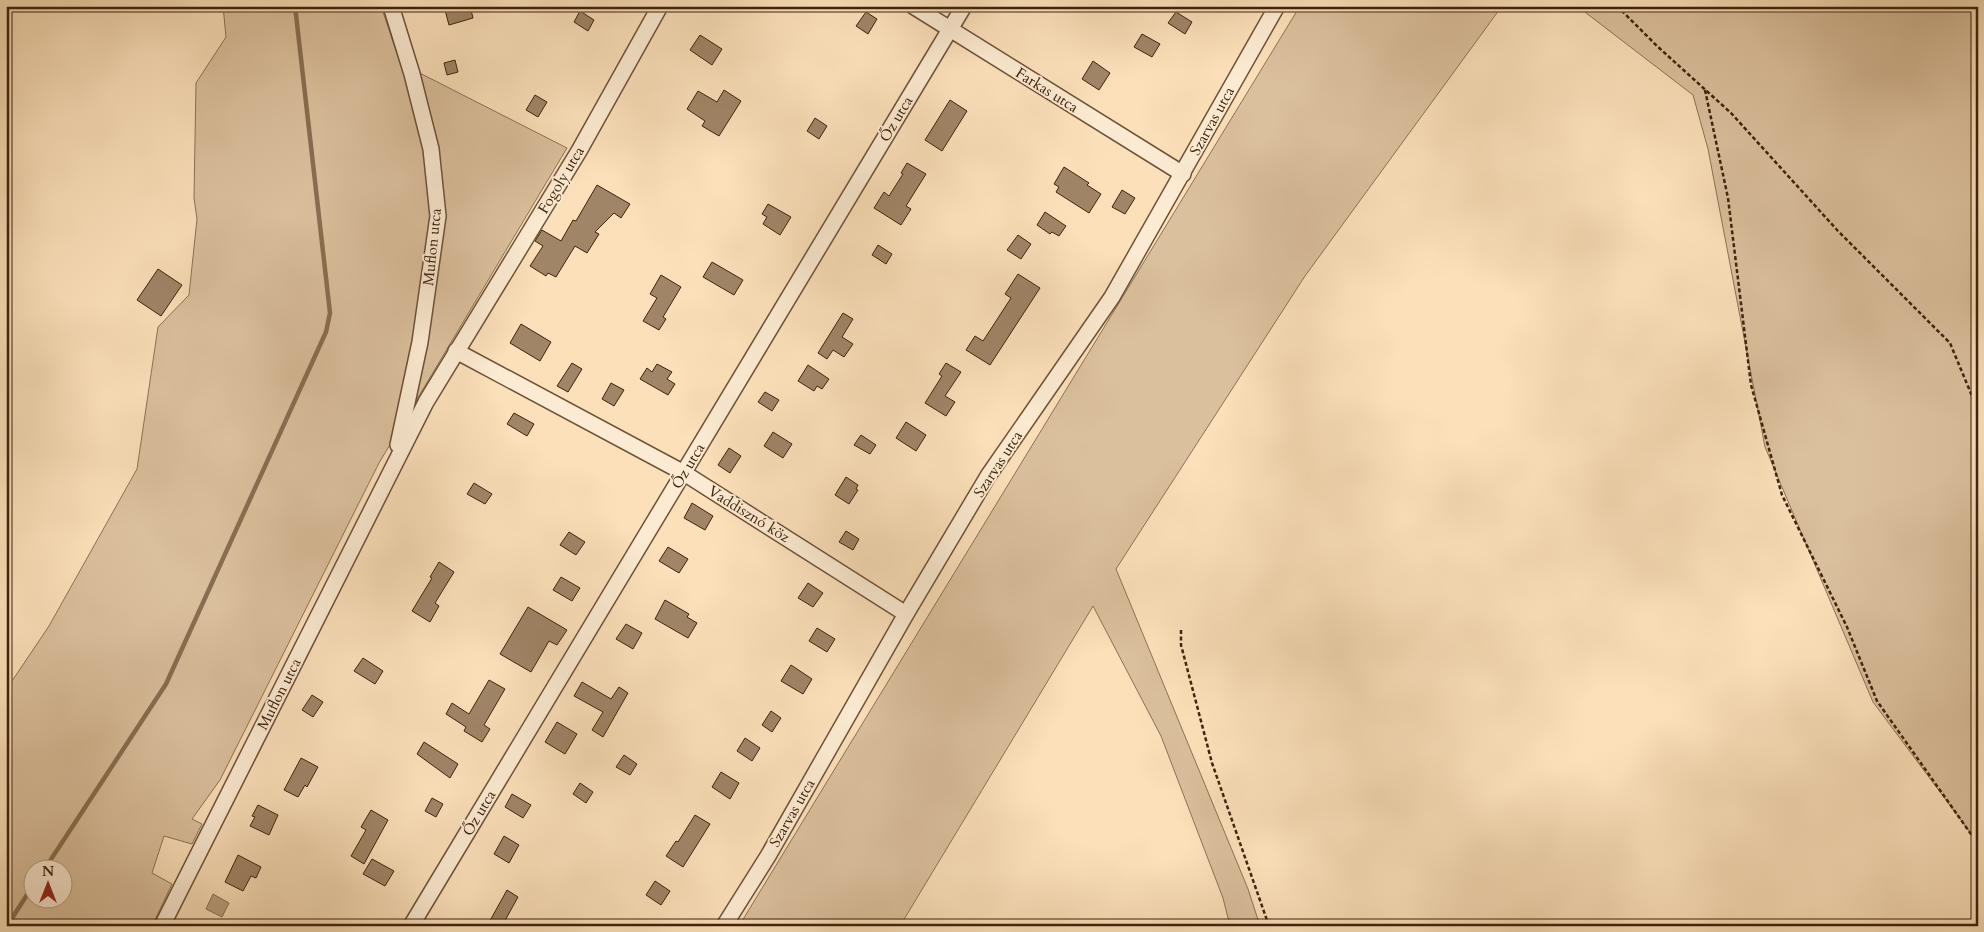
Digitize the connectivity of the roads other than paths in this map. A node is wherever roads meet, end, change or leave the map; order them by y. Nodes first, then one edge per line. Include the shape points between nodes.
1 (391, 6) edge
2 (660, 6) edge
3 (912, 6) edge
4 (964, 6) edge
5 (1277, 6) edge
6 (949, 30) junction
7 (1183, 174) junction
8 (456, 351) junction
9 (395, 462) junction
10 (684, 473) junction
11 (906, 614) junction
12 (162, 926) edge
13 (411, 926) edge
14 (724, 926) edge

1 - 9 street, Muflon utca via 431,149 438,216 420,342
2 - 8 street, Fogoly utca via 579,150
3 - 6 street, Farkas utca
4 - 6 street, Őz utca
5 - 7 street, Szarvas utca
6 - 7 street, Farkas utca
6 - 10 street, Őz utca
7 - 11 street, Szarvas utca via 1112,297 988,476
8 - 9 street, Muflon utca
8 - 10 street, Vaddisznó köz
9 - 12 street, Muflon utca
10 - 11 street, Vaddisznó köz
10 - 13 street, Őz utca
11 - 14 street, Szarvas utca via 768,856

